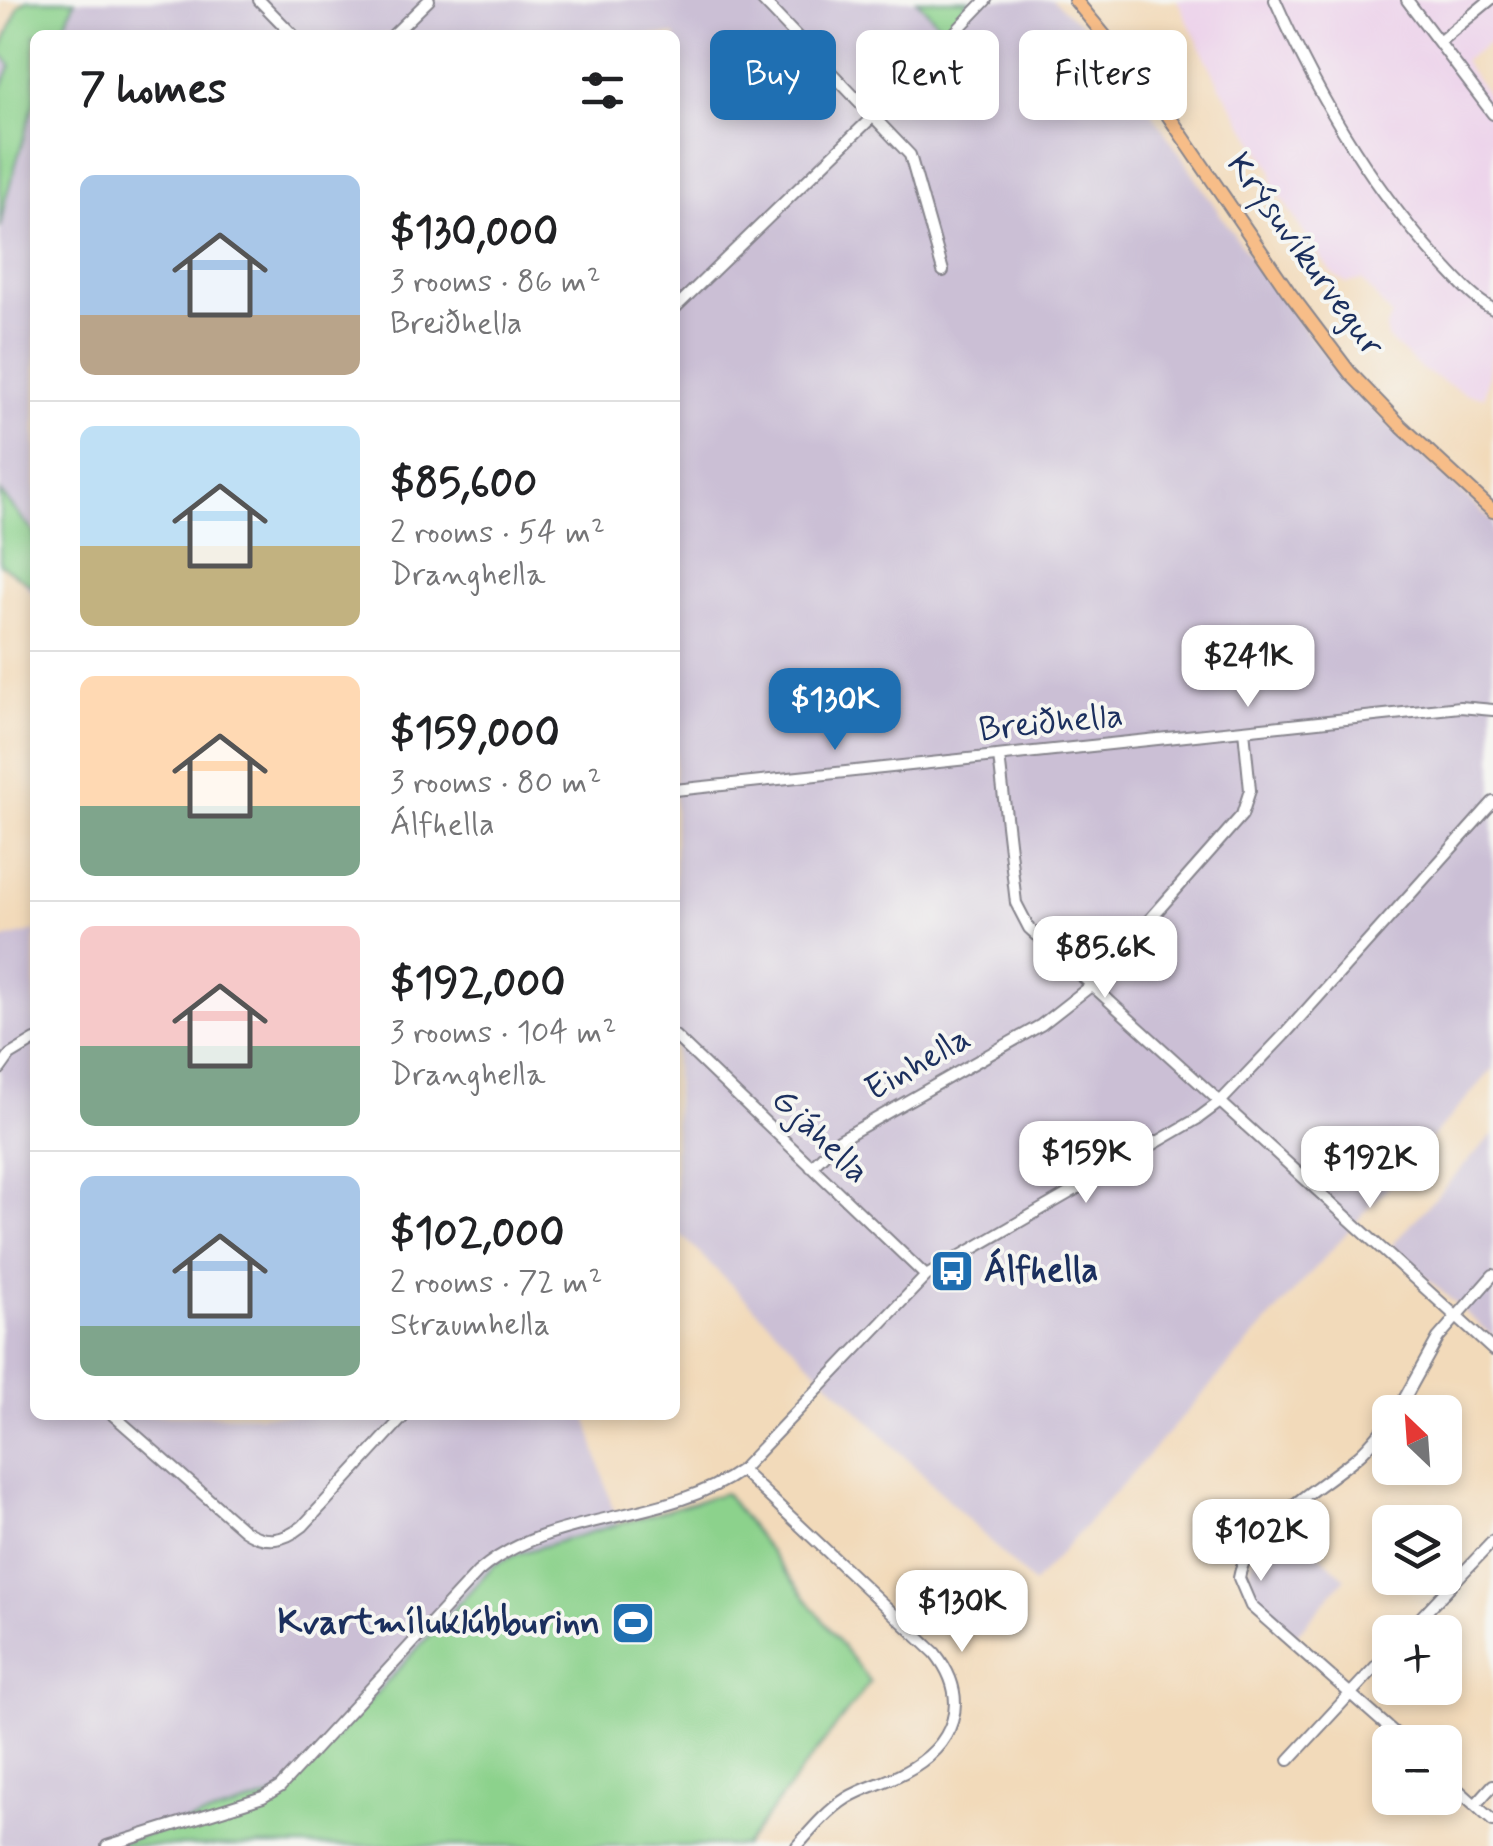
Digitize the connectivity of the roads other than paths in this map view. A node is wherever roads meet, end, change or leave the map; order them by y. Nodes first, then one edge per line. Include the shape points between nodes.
1 (259, 0) edge
2 (429, 0) edge
3 (762, 0) edge
4 (984, 0) edge
5 (1067, 0) edge
6 (1075, 0) edge
7 (1274, 0) edge
8 (1407, 0) edge
9 (1491, 3) edge
10 (1088, 17) junction
11 (288, 30) edge
12 (399, 30) edge
13 (958, 30) edge
14 (1440, 44) junction
15 (856, 97) edge
16 (1493, 114) edge
17 (870, 120) edge
18 (878, 120) edge
19 (943, 271) dead end
20 (680, 303) edge
21 (1493, 310) edge
22 (1493, 511) edge
23 (1493, 710) edge
24 (1244, 730) junction
25 (999, 756) junction
26 (680, 789) edge
27 (1493, 802) edge
28 (1092, 986) junction
29 (680, 1041) edge
30 (30, 1043) edge
31 (0, 1069) edge
32 (1220, 1102) junction
33 (811, 1166) junction
34 (1493, 1275) edge
35 (926, 1276) junction
36 (1456, 1316) junction
37 (1493, 1350) edge
38 (1406, 1395) edge
39 (119, 1420) edge
40 (400, 1420) edge
41 (1372, 1441) edge
42 (740, 1470) junction
43 (1493, 1540) edge
44 (1423, 1615) edge
45 (1372, 1670) edge
46 (1350, 1694) junction
47 (1386, 1725) edge
48 (1288, 1760) dead end
49 (1493, 1785) edge
50 (1462, 1793) edge
51 (1475, 1805) junction
52 (1493, 1821) edge
53 (107, 1846) edge
54 (796, 1846) edge

1 - 11 street
2 - 12 street
3 - 15 street
4 - 13 street
5 - 10 main road, Krýsuvíkurvegur
6 - 10 main road, Krýsuvíkurvegur
7 - 21 street via 1320,94 1403,218
8 - 14 street
9 - 14 street
10 - 22 main road, Krýsuvíkurvegur via 1166,113 1350,373
14 - 16 street
17 - 20 street
18 - 19 street via 910,155
23 - 24 street, Breiðhella via 1460,707
24 - 25 street, Breiðhella
24 - 28 street, Einhella via 1250,790 1242,815
25 - 26 street, Breiðhella
25 - 28 street via 1021,915
27 - 32 street
28 - 32 street
28 - 33 street, Einhella via 1041,1025 839,1140
29 - 33 street, Gjáhella
30 - 31 street
32 - 35 street
32 - 36 street
33 - 35 street, Gjáhella
34 - 36 street
35 - 42 street
36 - 37 street
36 - 38 street
39 - 40 street via 244,1530 272,1540 303,1526
41 - 46 street via 1267,1530 1239,1578 1251,1606
42 - 53 street via 704,1491 512,1548 478,1572 280,1787
42 - 54 street via 935,1653 956,1689 946,1734 925,1757 846,1798
43 - 44 street
45 - 46 street
46 - 47 street
46 - 48 street
49 - 51 street
50 - 51 street
51 - 52 street

